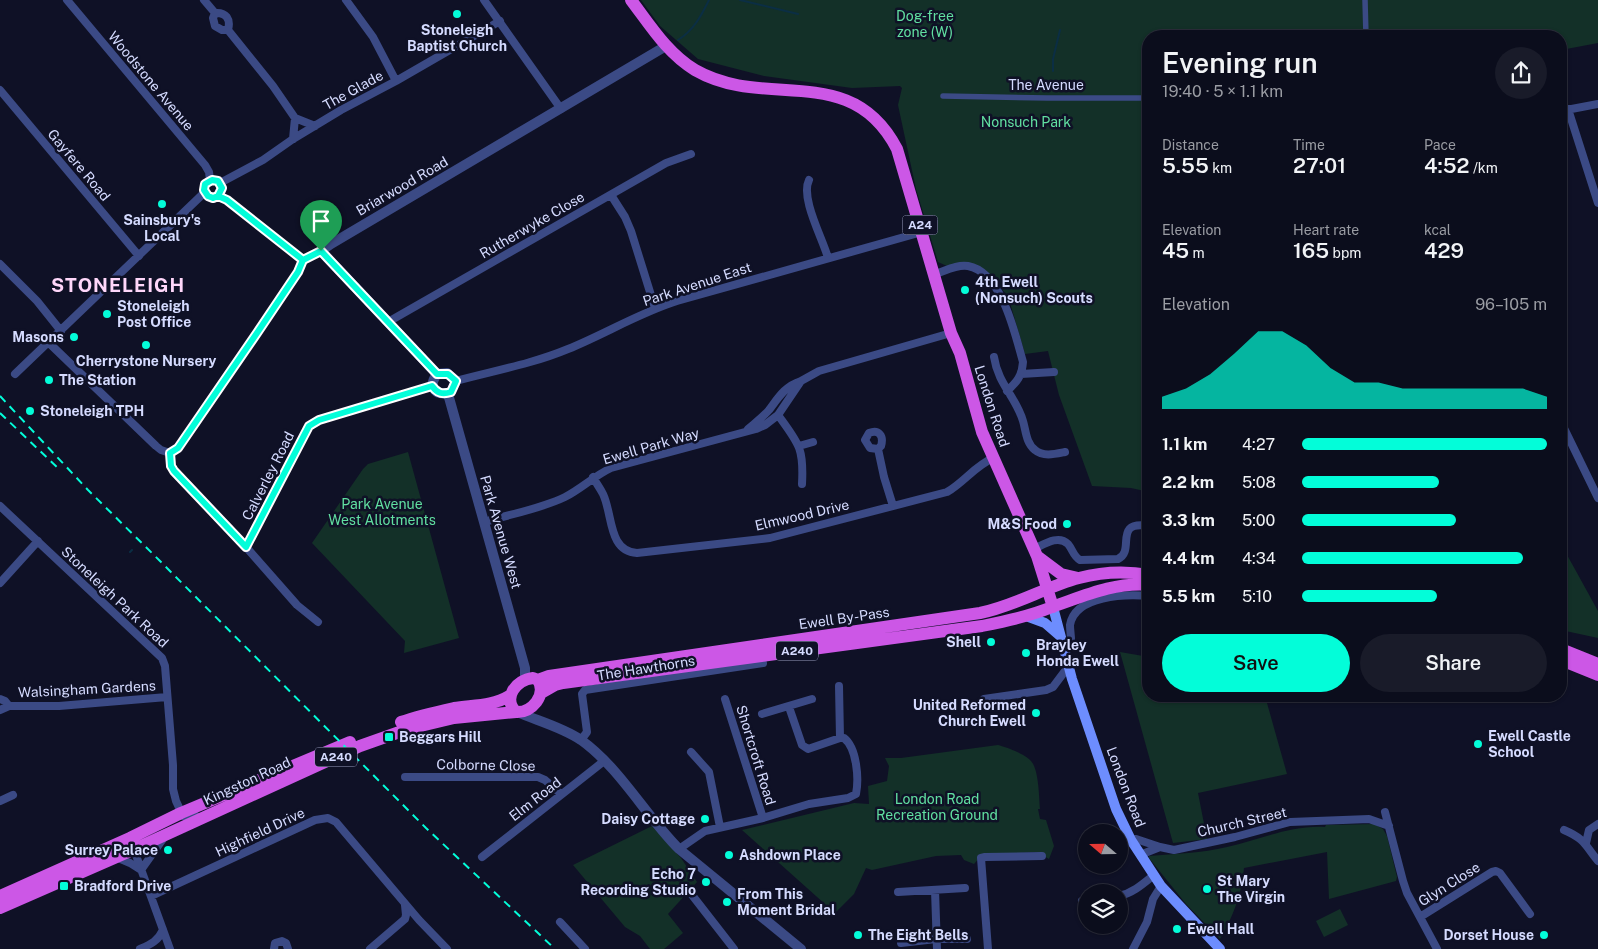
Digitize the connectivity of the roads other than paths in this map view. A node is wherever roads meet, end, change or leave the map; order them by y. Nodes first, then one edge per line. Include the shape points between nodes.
1 (68, 0) edge
2 (204, 0) edge
3 (346, 0) edge
4 (484, 0) edge
5 (631, 0) edge
6 (1365, 0) edge
7 (214, 13) junction
8 (500, 21) junction
9 (228, 30) junction
10 (1366, 30) edge
11 (666, 46) junction
12 (396, 81) junction
13 (0, 90) edge
14 (943, 96) dead end
15 (1142, 98) edge
16 (1598, 104) edge
17 (561, 109) junction
18 (1567, 110) edge
19 (1567, 116) edge
20 (295, 118) junction
21 (315, 126) junction
22 (293, 139) junction
23 (690, 154) dead end
24 (210, 180) junction
25 (808, 180) dead end
26 (220, 183) junction
27 (205, 192) junction
28 (611, 194) junction
29 (218, 196) junction
30 (1598, 203) edge
31 (922, 232) junction
32 (321, 251) junction
33 (139, 256) junction
34 (828, 258) junction
35 (303, 260) junction
36 (0, 264) edge
37 (935, 274) junction
38 (655, 308) junction
39 (388, 322) junction
40 (61, 331) junction
41 (951, 333) junction
42 (48, 342) junction
43 (994, 357) dead end
44 (1054, 372) dead end
45 (15, 374) dead end
46 (437, 374) junction
47 (1021, 374) junction
48 (456, 381) junction
49 (801, 381) junction
50 (432, 386) junction
51 (1008, 391) junction
52 (448, 394) junction
53 (778, 415) junction
54 (744, 432) junction
55 (1567, 434) edge
56 (813, 442) dead end
57 (799, 446) junction
58 (878, 449) dead end
59 (1065, 452) dead end
60 (170, 453) junction
61 (993, 458) junction
62 (593, 477) junction
63 (802, 484) dead end
64 (1598, 498) edge
65 (0, 506) edge
66 (893, 506) junction
67 (484, 522) junction
68 (1142, 524) edge
69 (38, 541) junction
70 (246, 547) junction
71 (1035, 552) junction
72 (1142, 574) edge
73 (1078, 578) junction
74 (0, 583) edge
75 (1123, 585) junction
76 (1142, 585) edge
77 (1048, 589) junction
78 (1142, 596) edge
79 (1053, 607) junction
80 (999, 609) junction
81 (1026, 616) junction
82 (318, 622) dead end
83 (1061, 640) junction
84 (1567, 651) edge
85 (1567, 662) edge
86 (763, 663) dead end
87 (1598, 664) edge
88 (1068, 667) junction
89 (1598, 675) edge
90 (525, 679) junction
91 (538, 680) junction
92 (839, 686) dead end
93 (510, 696) junction
94 (167, 697) junction
95 (540, 697) junction
96 (0, 699) edge
97 (725, 699) dead end
98 (812, 699) dead end
99 (984, 699) dead end
100 (9, 706) junction
101 (790, 707) junction
102 (0, 710) edge
103 (517, 712) junction
104 (762, 714) dead end
105 (541, 722) junction
106 (840, 738) junction
107 (581, 740) junction
108 (691, 752) dead end
109 (604, 761) junction
110 (405, 777) dead end
111 (561, 794) junction
112 (14, 795) dead end
113 (0, 801) edge
114 (1385, 812) dead end
115 (181, 813) junction
116 (210, 815) junction
117 (763, 818) junction
118 (1598, 824) edge
119 (1389, 826) junction
120 (720, 827) junction
121 (1564, 830) dead end
122 (1589, 830) junction
123 (1574, 834) junction
124 (166, 835) junction
125 (1131, 840) junction
126 (1586, 843) junction
127 (132, 844) junction
128 (1160, 847) junction
129 (679, 849) junction
130 (1140, 855) junction
131 (1042, 856) dead end
132 (116, 857) junction
133 (482, 857) dead end
134 (1598, 861) edge
135 (141, 870) junction
136 (1154, 876) junction
137 (1161, 886) junction
138 (965, 888) dead end
139 (935, 890) junction
140 (898, 892) dead end
141 (1128, 893) edge
142 (692, 895) dead end
143 (0, 896) edge
144 (151, 896) junction
145 (404, 903) junction
146 (0, 908) edge
147 (1530, 914) dead end
148 (1420, 917) junction
149 (404, 919) junction
150 (419, 920) junction
151 (560, 922) dead end
152 (163, 930) junction
153 (936, 939) junction
154 (967, 939) dead end
155 (901, 943) dead end
156 (153, 944) junction
157 (140, 949) edge
158 (168, 949) edge
159 (274, 949) edge
160 (288, 949) edge
161 (370, 949) edge
162 (447, 949) edge
163 (585, 949) edge
164 (734, 949) edge
165 (801, 949) edge
166 (937, 949) edge
167 (988, 949) edge
168 (1133, 949) edge
169 (1220, 949) edge
170 (1437, 949) edge

1 - 24 street, Woodstone Avenue via 205,164
2 - 7 street
3 - 12 street via 373,37
4 - 8 street
5 - 11 highway, London Road / A24
6 - 10 street
7 - 9 street via 215,26
7 - 9 street via 222,13 228,18
8 - 12 street, The Glade
8 - 17 street
9 - 20 street
11 - 17 street, Briarwood Road
11 - 31 highway, London Road / A24 via 696,70 732,84 826,94 845,98 863,109 884,128 897,149
12 - 21 street, The Glade
13 - 33 street, Gayfere Road
14 - 15 street, The Avenue
16 - 18 street
17 - 32 street, Briarwood Road
19 - 30 street
20 - 21 street
20 - 22 street
21 - 22 street, The Glade
22 - 26 street, The Glade
23 - 28 street, Rutherwyke Close via 666,163
24 - 26 street
24 - 27 street via 205,184
25 - 34 street via 806,186 811,213
26 - 29 street via 222,192
27 - 29 street via 211,198
27 - 33 street
28 - 38 street via 632,231
28 - 39 street, Rutherwyke Close
29 - 35 street
31 - 34 street, Park Avenue East
31 - 37 highway, London Road / A24
32 - 35 street, Briarwood Road
32 - 39 street
33 - 40 street
34 - 38 street, Park Avenue East
35 - 60 street via 178,448
36 - 40 street
37 - 41 highway, London Road / A24
37 - 47 street via 968,266 990,280 1006,307 1023,362
38 - 48 street, Park Avenue East via 542,359
39 - 46 street
40 - 42 street
41 - 49 street, Ewell Park Way via 819,371
41 - 61 highway, London Road / A24
42 - 45 street
42 - 60 street via 156,446
43 - 51 street via 996,369
44 - 47 street
46 - 48 street via 448,374
46 - 50 street
47 - 51 street
48 - 52 street
49 - 53 street, Ewell Park Way
49 - 54 street, Ewell Park Way via 784,391
50 - 52 street via 441,394
50 - 70 street, Calverley Road via 319,420 309,426
51 - 59 street via 1033,449 1041,454
52 - 67 street, Park Avenue West
53 - 54 street, Ewell Park Way via 766,425
53 - 57 street
54 - 62 street, Ewell Park Way via 611,468
55 - 64 street
56 - 57 street
57 - 63 street via 804,462
58 - 66 street
60 - 70 street via 174,471
61 - 66 street, Elmwood Drive via 947,492
61 - 71 highway, London Road / A24
62 - 66 street, Elmwood Drive via 603,494 616,540 621,548 637,553 770,538
62 - 67 street, Ewell Park Way via 555,501
65 - 69 street, Stoneleigh Park Road
67 - 90 street, Park Avenue West via 525,668
68 - 71 street via 1127,532 1122,558 1080,560 1068,544 1059,540 1051,541
69 - 74 street
69 - 94 street, Stoneleigh Park Road via 159,654 165,666
70 - 82 street via 297,605
71 - 73 highway via 1061,574
71 - 77 highway, London Road / A24
72 - 73 highway, Ewell By-Pass via 1123,572
73 - 77 highway, Ewell By-Pass
75 - 76 highway, Ewell By-Pass
75 - 77 highway via 1097,584 1056,596
75 - 79 highway, Ewell By-Pass via 1095,591
77 - 79 highway, London Road / A24
77 - 80 highway, Ewell By-Pass / A240
78 - 83 street via 1126,595 1089,603 1072,620 1071,640
79 - 80 highway via 1046,602 1014,611
79 - 81 highway, Ewell By-Pass / A240
79 - 83 main road, London Road
80 - 91 highway, Ewell By-Pass / A240
81 - 83 main road via 1044,623
81 - 95 highway, Ewell By-Pass / A240 via 982,626 562,683
83 - 88 main road, London Road
84 - 87 highway
85 - 89 highway
86 - 107 street, The Hawthorns via 585,690 582,694 587,732
88 - 99 street via 1053,688
88 - 125 main road, London Road via 1116,809
90 - 91 highway
90 - 93 highway
91 - 95 highway
92 - 106 street
93 - 103 highway via 510,703
93 - 115 highway, Kingston Road / A240 via 501,701 453,708 404,721
94 - 100 street, Walsingham Gardens via 59,706
94 - 115 street, Stoneleigh Park Road via 173,789
95 - 103 highway via 527,710
95 - 105 street via 537,713
96 - 100 street, Walsingham Gardens
97 - 117 street, Shortcroft Road
98 - 101 street
100 - 102 street, Walsingham Gardens
101 - 104 street
101 - 106 street via 802,746 808,748
103 - 105 street, Kingston Road
103 - 116 highway, Kingston Road / A240 via 454,718 408,729 360,746
105 - 107 street, Kingston Road
106 - 117 street via 848,740 855,759 856,794
107 - 109 street, Kingston Road
108 - 120 street via 709,772
109 - 111 street, Elm Road
109 - 129 street, Kingston Road
110 - 111 street, Colborne Close via 538,778
111 - 133 street, Elm Road
112 - 113 street
114 - 119 street
115 - 116 street via 188,818
115 - 127 highway, Kingston Road / A240
116 - 124 highway, Kingston Road / A240
117 - 120 street, Shortcroft Road
118 - 122 street
119 - 128 street, Church Street via 1369,819 1290,822 1235,838 1174,850
119 - 148 street via 1403,881
120 - 129 street, Shortcroft Road via 705,831
121 - 123 street
122 - 123 street
122 - 126 street
123 - 126 street
124 - 127 highway, Kingston Road / A240
124 - 135 street
125 - 128 street, Church Street
125 - 130 main road, London Road
126 - 134 street
127 - 132 highway, Kingston Road / A240
127 - 135 street
127 - 143 highway, Kingston Road / A240
128 - 130 street, Church Street
129 - 165 street, Kingston Road
130 - 136 main road, London Road
131 - 167 street via 982,858
132 - 135 street
132 - 146 highway, Kingston Road / A240
135 - 144 street
136 - 137 main road, London Road
136 - 141 street
137 - 168 street
137 - 169 main road, London Road
138 - 139 street
139 - 140 street
139 - 153 street
142 - 164 street
144 - 145 street, Highfield Drive via 323,818 336,822
144 - 152 street
145 - 149 street
145 - 150 street, Highfield Drive
147 - 148 street, Glyn Close via 1496,871
148 - 170 street
149 - 150 street
149 - 161 street
150 - 162 street, Highfield Drive
151 - 163 street
152 - 156 street
152 - 158 street
153 - 154 street
153 - 155 street
153 - 166 street
156 - 157 street
156 - 158 street
159 - 160 street via 275,944 282,941

